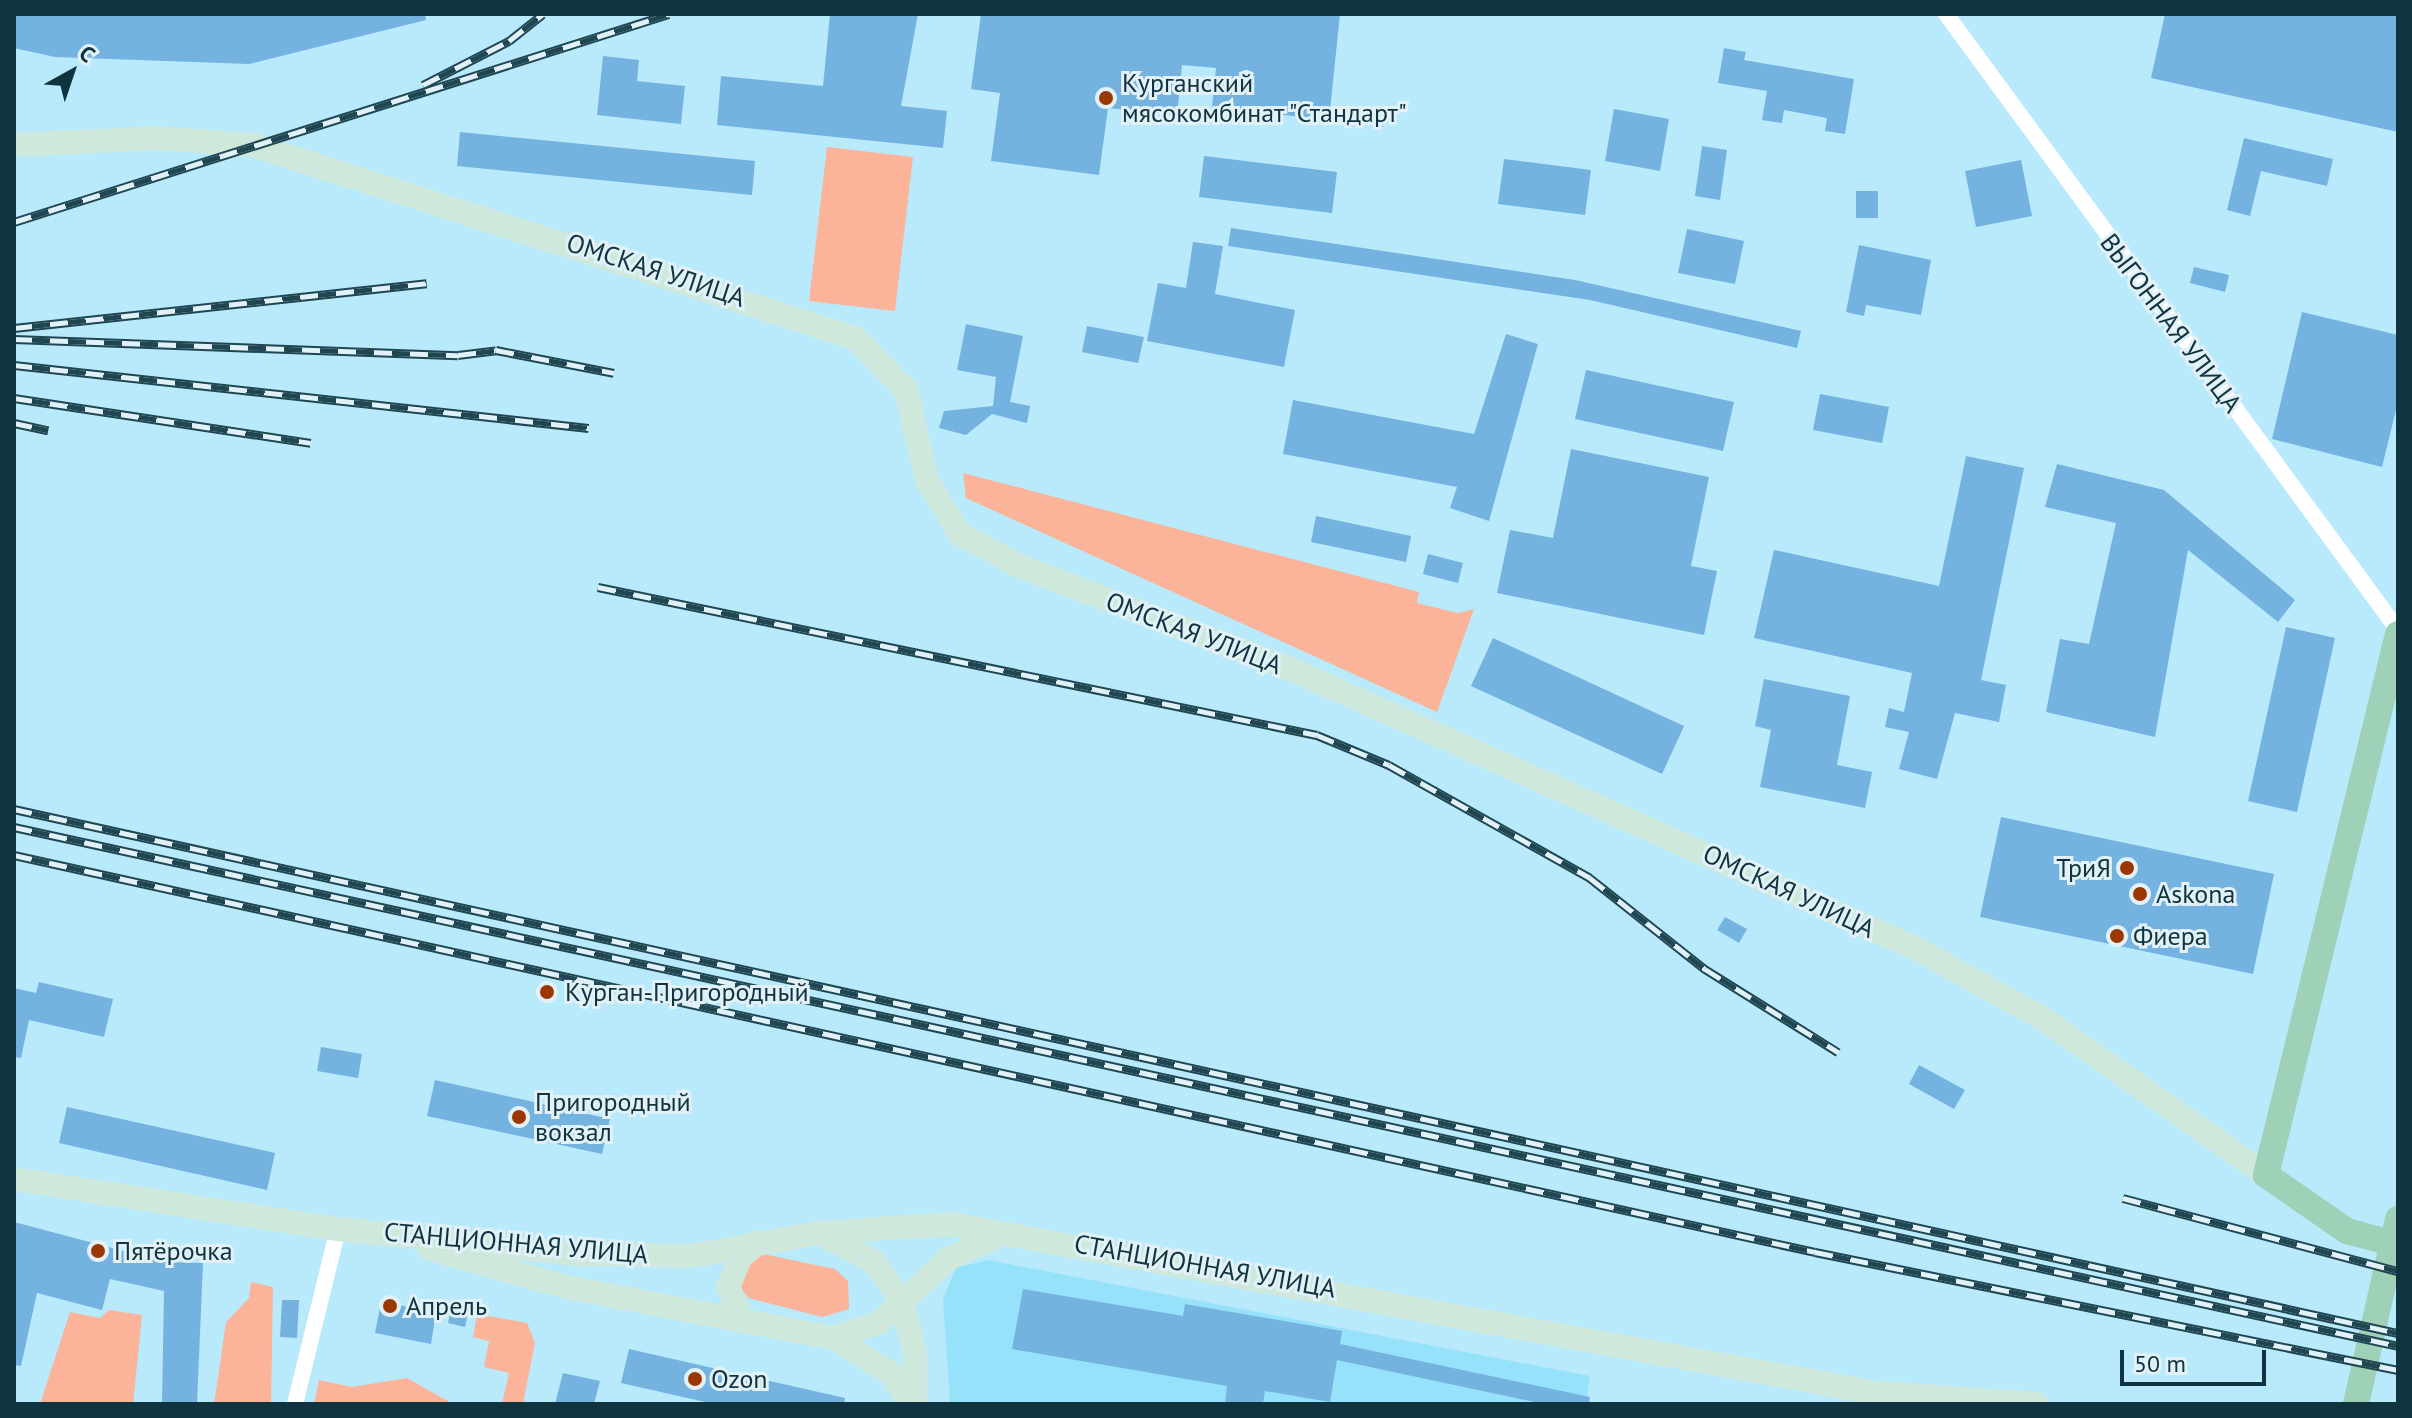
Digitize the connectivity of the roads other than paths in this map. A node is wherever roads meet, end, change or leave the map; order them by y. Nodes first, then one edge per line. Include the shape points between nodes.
1 (1946, 14) edge
2 (14, 145) edge
3 (2398, 632) edge
4 (2266, 1175) junction
5 (14, 1179) edge
6 (2398, 1219) edge
7 (338, 1229) junction
8 (368, 1231) junction
9 (1013, 1231) junction
10 (819, 1233) junction
11 (760, 1241) junction
12 (2398, 1245) edge
13 (902, 1301) junction
14 (742, 1318) junction
15 (833, 1338) junction
16 (295, 1404) edge
17 (912, 1404) edge
18 (2037, 1404) edge
19 (2356, 1404) edge

1 - 3 street, ВЫГОННАЯ УЛИЦА
2 - 4 main road, ОМСКАЯ УЛИЦА via 155,138 253,145 855,338 906,390 927,480 960,534 1019,566 1288,668 1917,949 2042,1018
3 - 4 main road via 2387,655
4 - 12 main road, ОМСКАЯ УЛИЦА via 2347,1231
5 - 7 main road, СТАНЦИОННАЯ УЛИЦА
6 - 19 main road
7 - 8 main road, СТАНЦИОННАЯ УЛИЦА
7 - 16 street
8 - 11 main road, СТАНЦИОННАЯ УЛИЦА via 577,1254 692,1256
8 - 14 main road, СТАНЦИОННАЯ УЛИЦА via 566,1287
9 - 10 main road, СТАНЦИОННАЯ УЛИЦА via 951,1224
9 - 13 main road via 949,1258
9 - 18 main road, СТАНЦИОННАЯ УЛИЦА via 1876,1393
10 - 11 main road, СТАНЦИОННАЯ УЛИЦА
10 - 13 main road via 873,1261
11 - 14 main road via 741,1257 728,1287
13 - 15 main road via 859,1333
13 - 17 main road via 915,1355
14 - 15 main road, СТАНЦИОННАЯ УЛИЦА
15 - 17 main road, СТАНЦИОННАЯ УЛИЦА via 892,1374

